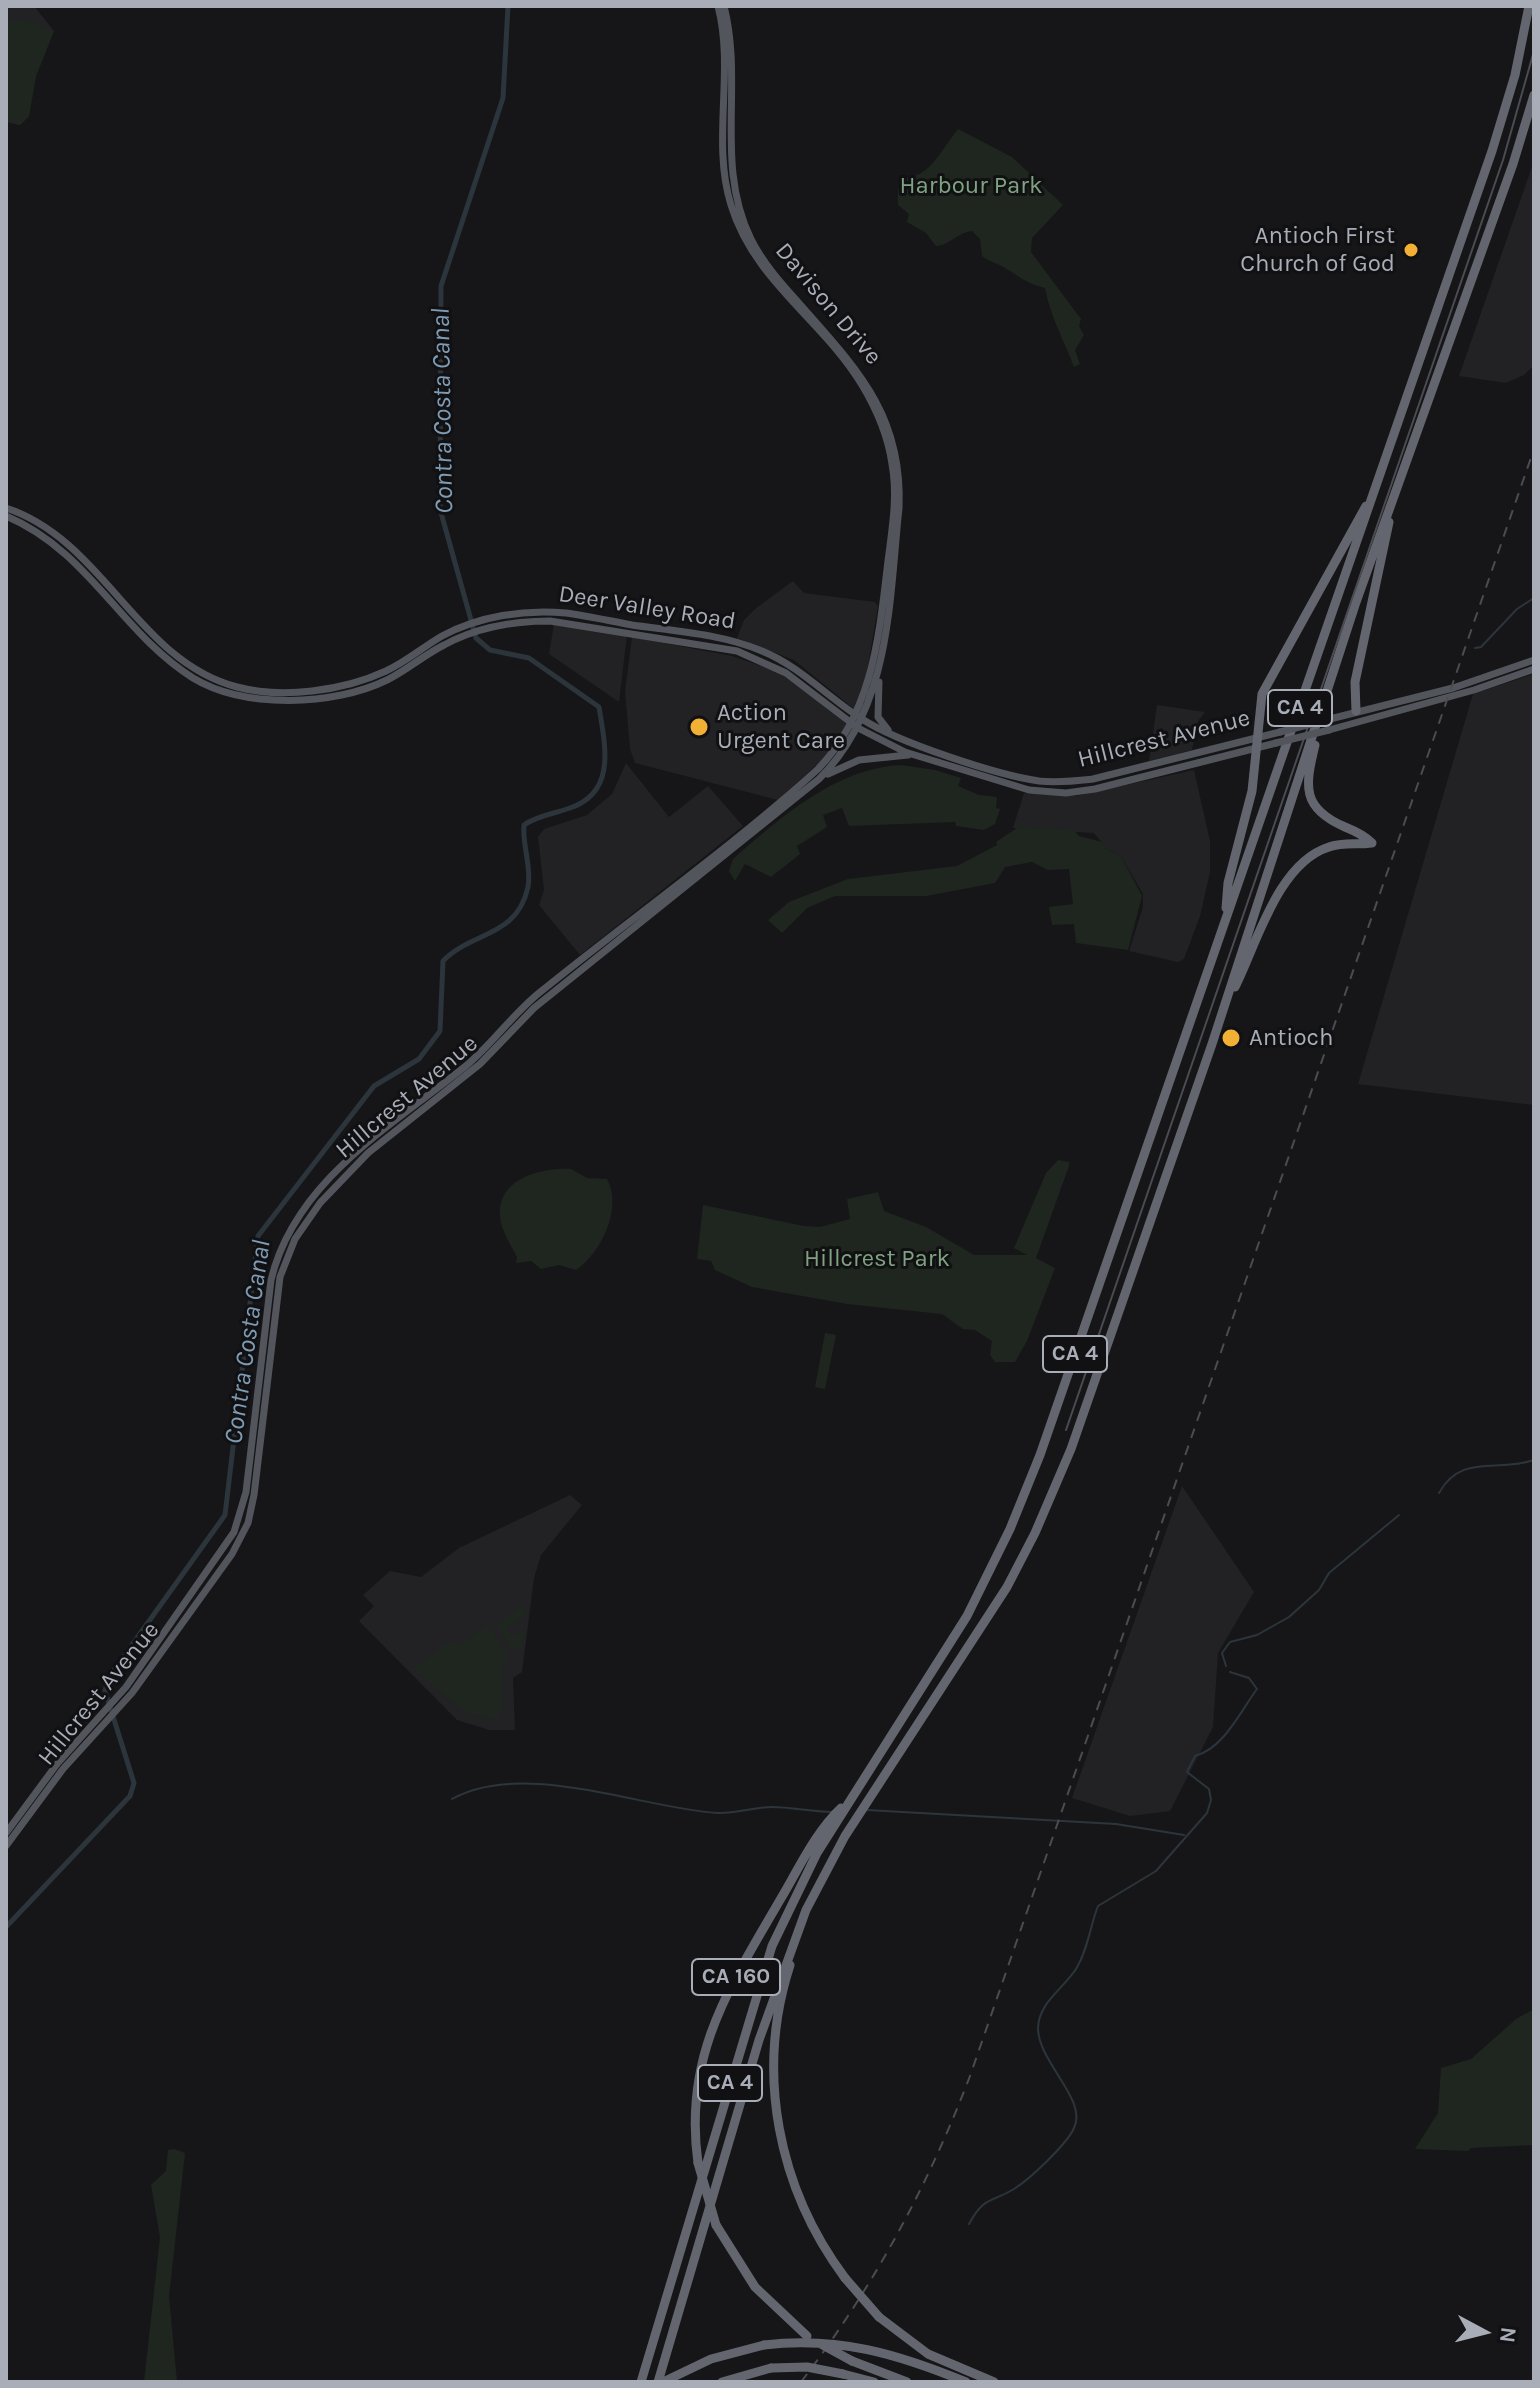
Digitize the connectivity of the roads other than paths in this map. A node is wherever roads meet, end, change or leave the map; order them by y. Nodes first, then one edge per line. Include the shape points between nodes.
1 (721, 6) edge
2 (1529, 7) edge
3 (1534, 95) edge
4 (1403, 465) junction
5 (1375, 493) junction
6 (6, 508) edge
7 (6, 516) edge
8 (480, 626) junction
9 (466, 630) junction
10 (1534, 660) edge
11 (1534, 669) edge
12 (880, 672) junction
13 (1332, 673) junction
14 (1356, 711) junction
15 (859, 717) junction
16 (855, 726) junction
17 (895, 736) junction
18 (1255, 737) junction
19 (1254, 749) junction
20 (914, 755) junction
21 (819, 779) junction
22 (1224, 923) junction
23 (586, 955) junction
24 (568, 980) junction
25 (1220, 1019) junction
26 (108, 1714) junction
27 (853, 1798) junction
28 (6, 1833) edge
29 (6, 1846) edge
30 (828, 1865) junction
31 (641, 2382) edge
32 (661, 2382) edge
33 (722, 2382) edge
34 (874, 2382) edge
35 (907, 2382) edge
36 (966, 2382) edge
37 (994, 2382) edge

1 - 12 main road, Davison Drive via 730,60 731,172 749,235 772,271 863,376 892,436 899,508
1 - 15 main road, Davison Drive via 730,204 761,268 860,383 886,436 893,465 894,506 874,664
2 - 5 highway, CA 4 via 1496,141
3 - 4 highway, CA 4
4 - 13 highway, CA 4
4 - 14 highway via 1355,682
5 - 18 highway via 1262,694
5 - 22 highway, CA 4
6 - 9 main road, Deer Valley Road via 34,519 69,545 174,656 239,687 290,692 362,680
7 - 9 main road, Deer Valley Road via 53,541 170,662 225,693 286,701 370,686
8 - 9 main road, Deer Valley Road
8 - 15 main road, Deer Valley Road via 519,613 566,613 739,643 798,669
8 - 16 main road, Deer Valley Road via 550,621 737,651 786,673
10 - 14 main road, Hillcrest Avenue via 1453,688
11 - 19 main road, Hillcrest Avenue, bridge
12 - 15 main road, Davison Drive
12 - 17 main road via 878,717
13 - 25 highway, CA 4
13 - 25 highway via 1308,789 1322,815 1372,843 1326,847 1288,875
14 - 18 main road, Hillcrest Avenue, bridge
15 - 16 main road, Hillcrest Avenue
15 - 17 main road, Hillcrest Avenue
16 - 20 main road, Hillcrest Avenue
16 - 21 main road, Hillcrest Avenue
16 - 23 main road, Hillcrest Avenue via 809,777
17 - 18 main road, Hillcrest Avenue via 1019,777 1065,783
18 - 19 highway
19 - 20 main road, Hillcrest Avenue via 1066,793 1020,788
19 - 22 highway via 1252,791 1228,883
20 - 21 main road via 859,760
21 - 24 main road, Hillcrest Avenue
22 - 27 highway, CA 4 via 1022,1501 967,1616
23 - 24 main road
23 - 26 main road, Hillcrest Avenue via 518,1011 468,1064 369,1140 297,1219 279,1251 271,1280 239,1518 215,1563
24 - 26 main road, Hillcrest Avenue via 465,1077 368,1153 303,1225 280,1277 248,1523 232,1554 119,1708
25 - 30 highway, CA 4 via 1071,1449 1035,1533 992,1611
26 - 28 main road, Hillcrest Avenue via 57,1764
26 - 29 main road, Hillcrest Avenue
27 - 31 highway, CA 4 via 817,1853 772,1946
27 - 35 highway, CA 160, bridge via 837,1812 800,1867 714,2019 697,2083 694,2123 698,2163 716,2225 755,2287 807,2336
30 - 32 highway, CA 4 via 788,1951 763,2025
30 - 37 highway, CA 160, bridge via 782,1992 774,2041 780,2137 794,2186 816,2234 879,2317 928,2354
32 - 36 highway, bridge via 764,2345 817,2342 895,2354
33 - 34 highway, bridge via 771,2368 807,2367

